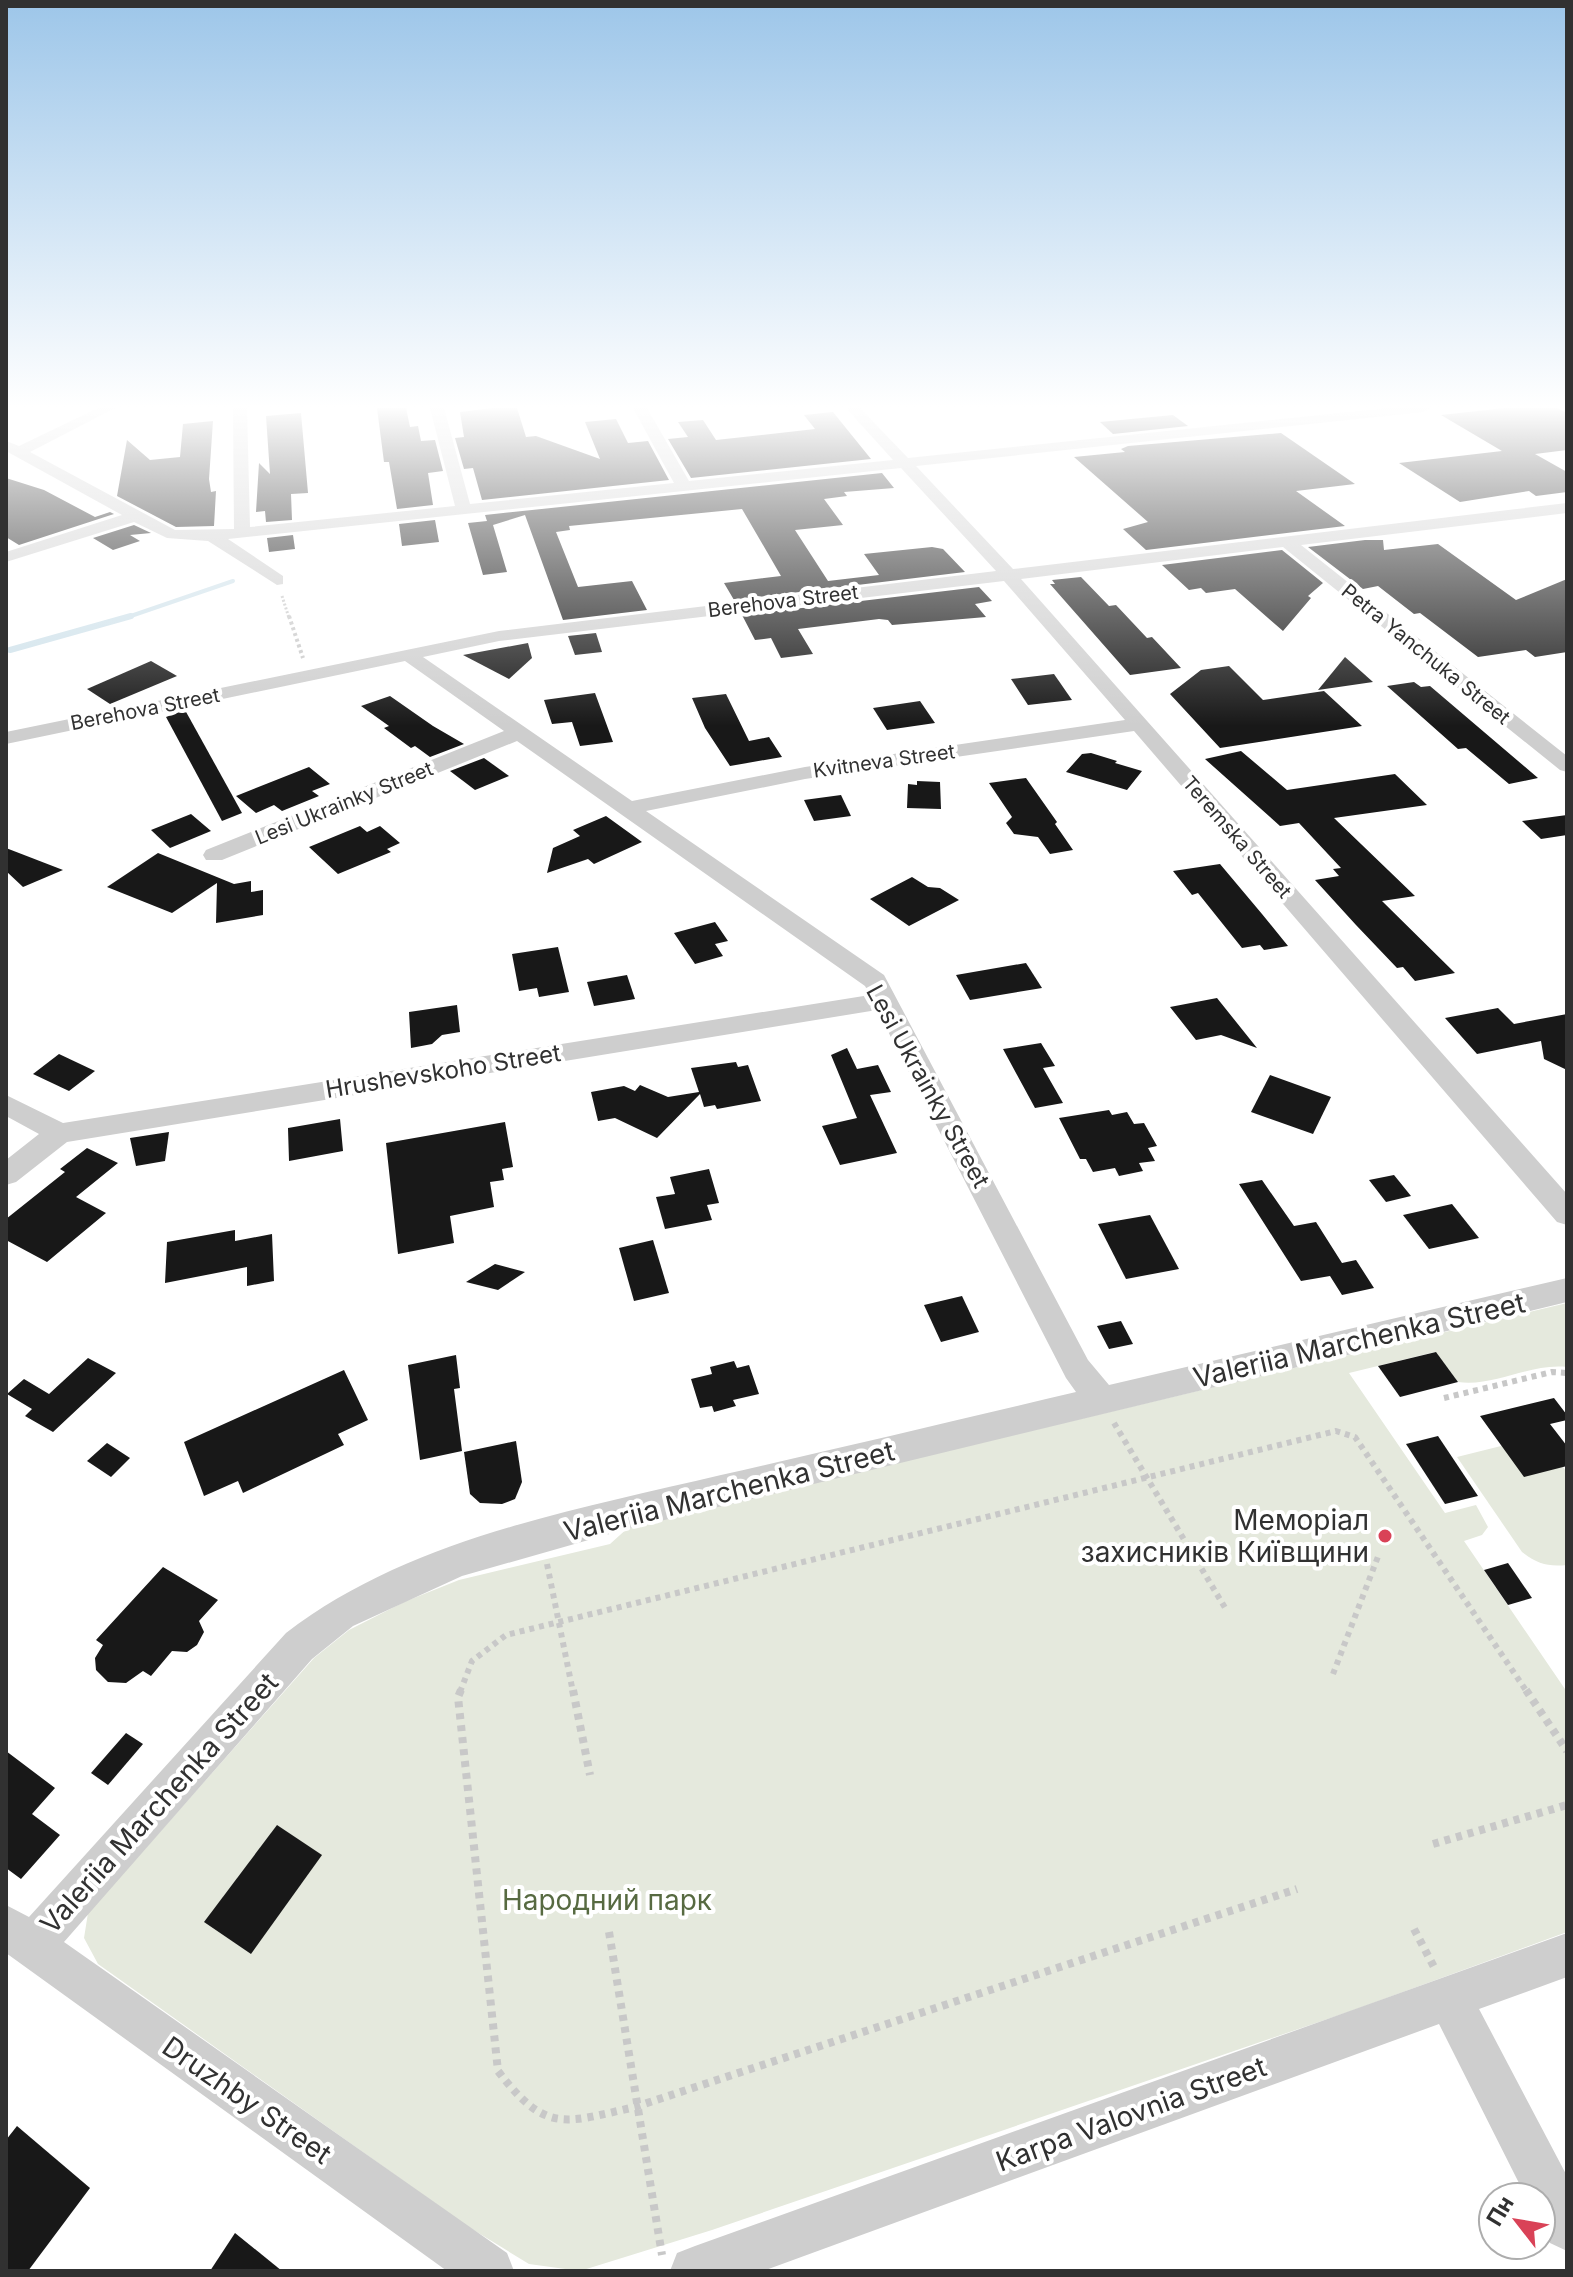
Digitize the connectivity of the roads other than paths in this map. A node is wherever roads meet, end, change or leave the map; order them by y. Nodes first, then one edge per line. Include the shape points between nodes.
1 (133, 514) edge
2 (242, 514) edge
3 (393, 514) edge
4 (953, 514) edge
5 (1518, 514) edge
6 (136, 516) junction
7 (242, 530) junction
8 (212, 536) junction
9 (1286, 541) junction
10 (6, 557) edge
11 (1008, 574) junction
12 (277, 580) road end
13 (408, 655) junction
14 (1139, 724) junction
15 (518, 733) junction
16 (6, 738) edge
17 (1567, 766) edge
18 (630, 808) junction
19 (214, 855) dead end
20 (887, 1000) junction
21 (6, 1104) edge
22 (59, 1133) junction
23 (6, 1175) edge
24 (1567, 1214) edge
25 (1567, 1290) edge
26 (1102, 1401) junction
27 (20, 1936) edge
28 (1567, 1955) edge
29 (1450, 1999) junction
30 (1567, 2226) edge
31 (489, 2271) edge
32 (695, 2271) edge

1 - 6 street
2 - 7 street
3 - 7 street
4 - 11 street, Teremska Street
5 - 9 street, Berehova Street
6 - 8 street via 173,535
6 - 10 street
7 - 8 street
8 - 12 street
9 - 11 street, Berehova Street
9 - 17 street, Petra Yanchuka Street
11 - 13 street, Berehova Street via 499,636
11 - 14 street, Teremska Street
13 - 15 street, Lesi Ukrainky Street
13 - 16 street, Berehova Street
14 - 18 street, Kvitneva Street via 805,773
14 - 24 street, Teremska Street
15 - 18 street, Lesi Ukrainky Street
15 - 19 street, Lesi Ukrainky Street
18 - 20 street, Lesi Ukrainky Street via 858,968
20 - 22 street, Hrushevskoho Street
20 - 26 street, Lesi Ukrainky Street via 1077,1369
21 - 22 street
22 - 23 street
25 - 26 street, Valeriia Marchenka Street
26 - 27 street, Valeriia Marchenka Street via 627,1513 456,1561 340,1614 299,1646
27 - 31 street, Druzhby Street
28 - 29 street, Karpa Valovnia Street
29 - 30 street
29 - 32 street, Karpa Valovnia Street

